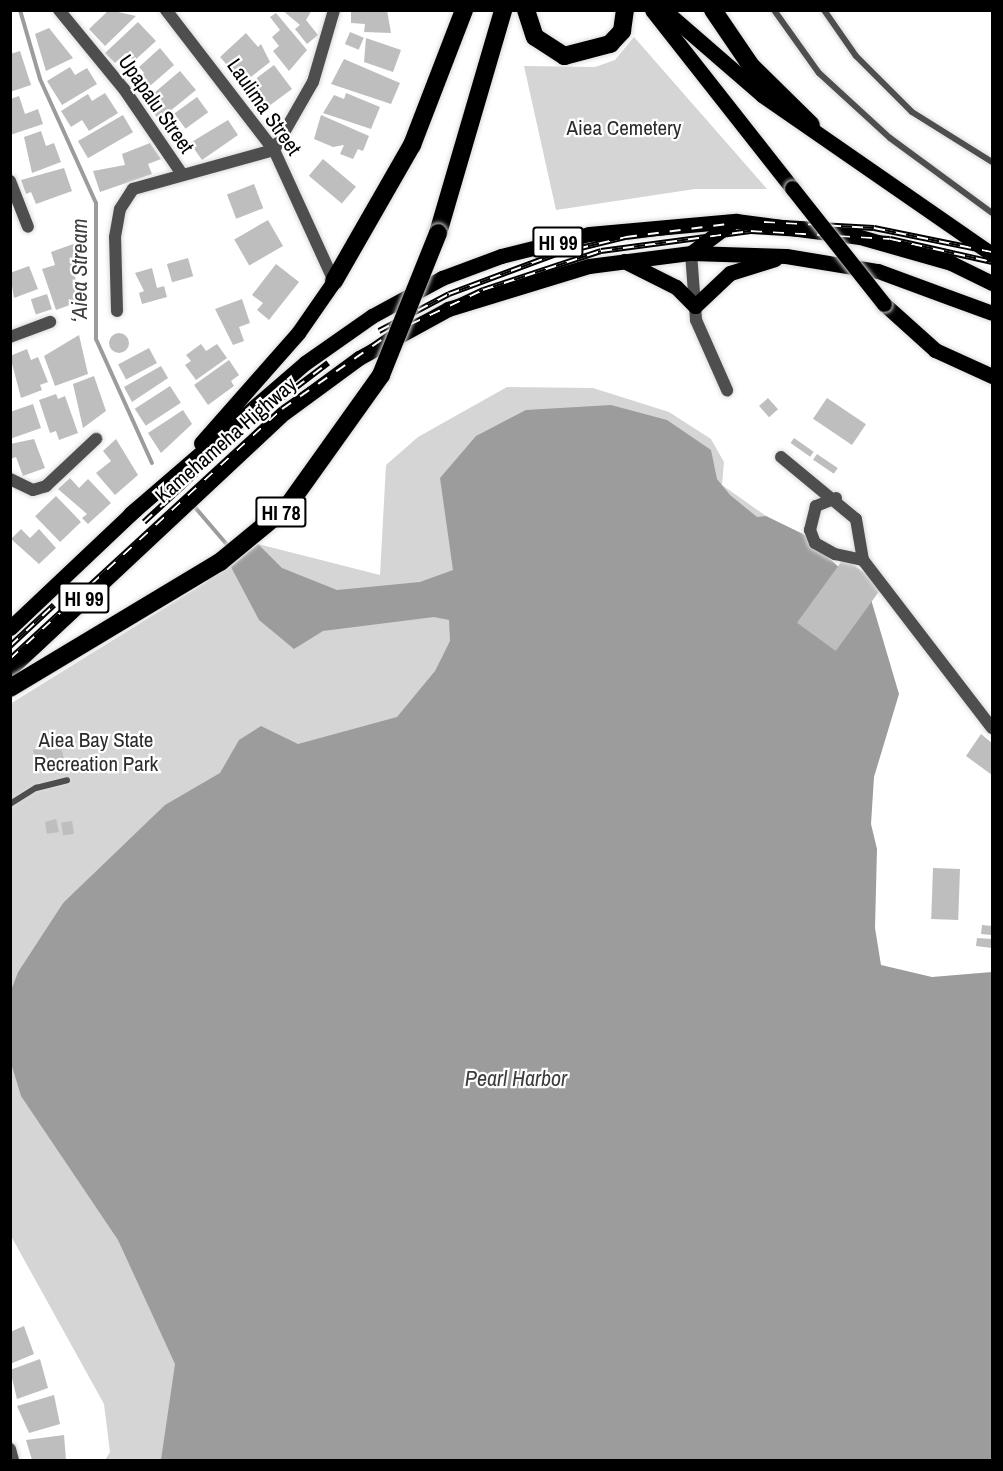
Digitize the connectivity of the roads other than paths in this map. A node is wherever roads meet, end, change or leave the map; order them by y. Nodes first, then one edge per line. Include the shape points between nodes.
1 (59, 10) edge
2 (166, 10) edge
3 (334, 10) edge
4 (464, 10) edge
5 (503, 10) edge
6 (526, 10) edge
7 (625, 10) edge
8 (652, 10) edge
9 (664, 10) edge
10 (713, 10) edge
11 (774, 10) edge
12 (824, 10) edge
13 (811, 125) junction
14 (274, 150) junction
15 (993, 162) edge
16 (182, 174) junction
17 (10, 181) edge
18 (993, 213) edge
19 (736, 221) junction
20 (28, 227) dead end
21 (691, 253) junction
22 (993, 254) edge
23 (786, 256) junction
24 (623, 261) junction
25 (334, 281) junction
26 (993, 283) edge
27 (695, 306) junction
28 (117, 311) dead end
29 (993, 313) edge
30 (50, 322) dead end
31 (10, 337) edge
32 (993, 376) edge
33 (727, 390) dead end
34 (96, 439) dead end
35 (781, 457) dead end
36 (182, 468) junction
37 (10, 479) edge
38 (836, 498) junction
39 (863, 560) junction
40 (10, 628) edge
41 (10, 669) edge
42 (10, 688) edge
43 (993, 728) edge
44 (67, 780) dead end
45 (10, 804) edge
46 (10, 1449) edge
47 (13, 1461) edge

1 - 16 street, Upapalu Street via 124,89
2 - 14 street, Laulima Street
3 - 14 street via 313,81
4 - 25 highway via 412,145
5 - 42 highway, HI 78, bridge via 438,233 381,375 287,507 220,562
6 - 7 highway via 535,37 564,56 610,44 622,31
8 - 32 main road, bridge via 884,304 935,350
9 - 13 main road via 725,66
10 - 13 highway via 751,66
11 - 18 lane via 827,80 890,138
12 - 15 lane via 856,56 912,112
13 - 22 main road
14 - 16 street, Upapalu Street
14 - 25 street, Laulima Street via 320,232
16 - 28 street via 134,189 120,209
17 - 20 street
19 - 21 main road
19 - 26 main road, Kamehameha Highway / HI 99 via 860,237 951,263
19 - 36 main road, Kamehameha Highway / HI 99 via 589,234 442,278 372,316 305,363
21 - 23 main road, Kamehameha Highway / HI 99
21 - 24 main road, Kamehameha Highway / HI 99
21 - 27 street
23 - 27 main road via 730,273
23 - 29 main road, Kamehameha Highway / HI 99 via 878,271
24 - 27 main road via 676,287
24 - 41 main road, Kamehameha Highway / HI 99 via 513,286 448,309 359,358 280,416
25 - 36 main road, Kamehameha Highway via 248,393
27 - 33 street
30 - 31 street
34 - 37 street via 46,486 33,490
35 - 38 street
36 - 40 main road, Kamehameha Highway / HI 99
38 - 39 street via 856,519
38 - 39 street via 816,506 810,531 815,543 835,554
39 - 43 street
44 - 45 lane via 36,788
46 - 47 street

